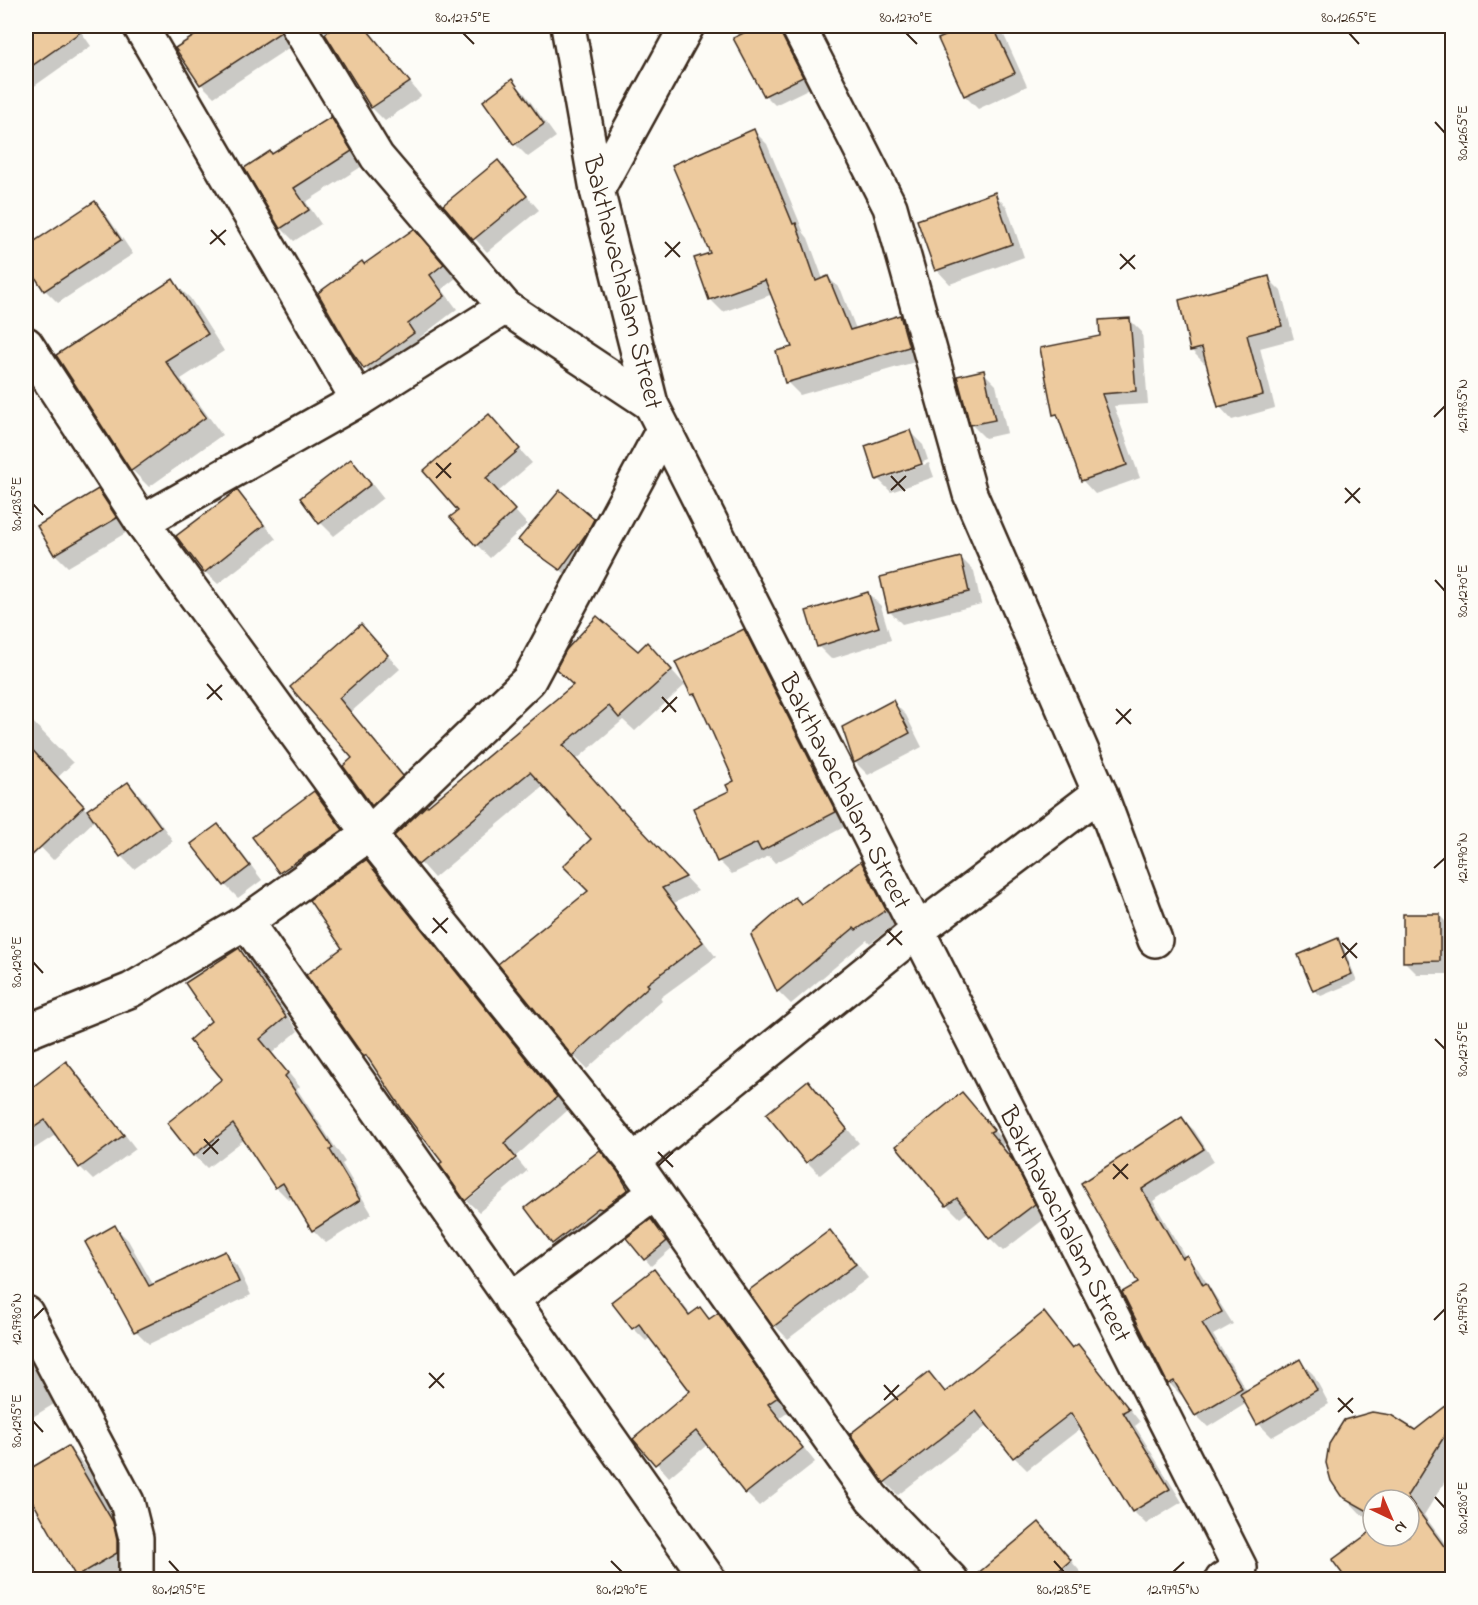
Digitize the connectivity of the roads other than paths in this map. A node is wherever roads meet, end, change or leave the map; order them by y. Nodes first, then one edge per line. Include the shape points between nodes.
1 (140, 26) edge
2 (298, 26) edge
3 (568, 26) edge
4 (687, 26) edge
5 (798, 26) edge
6 (597, 190) junction
7 (505, 307) junction
8 (26, 344) edge
9 (358, 400) junction
10 (657, 417) junction
11 (142, 522) junction
12 (1100, 793) junction
13 (369, 834) junction
14 (246, 922) junction
15 (917, 931) junction
16 (1155, 940) dead end
17 (26, 1032) edge
18 (633, 1161) junction
19 (655, 1192) junction
20 (511, 1300) junction
21 (26, 1313) edge
22 (1239, 1576) edge
23 (136, 1580) edge
24 (709, 1580) edge
25 (951, 1580) edge

1 - 9 street
2 - 7 street via 377,157
3 - 6 street, Bakthavachalam Street
4 - 6 street
5 - 12 street via 890,207 970,494
6 - 10 street, Bakthavachalam Street
7 - 9 street
7 - 10 street
8 - 11 street
9 - 11 street
10 - 13 street via 529,680
10 - 15 street, Bakthavachalam Street
11 - 13 street
12 - 15 street
12 - 16 street
13 - 14 street
13 - 18 street
14 - 17 street via 131,990
14 - 20 street
15 - 18 street
15 - 22 street, Bakthavachalam Street
18 - 19 street
19 - 20 street
19 - 25 street via 872,1498
20 - 24 street
21 - 23 street via 127,1502 136,1538

